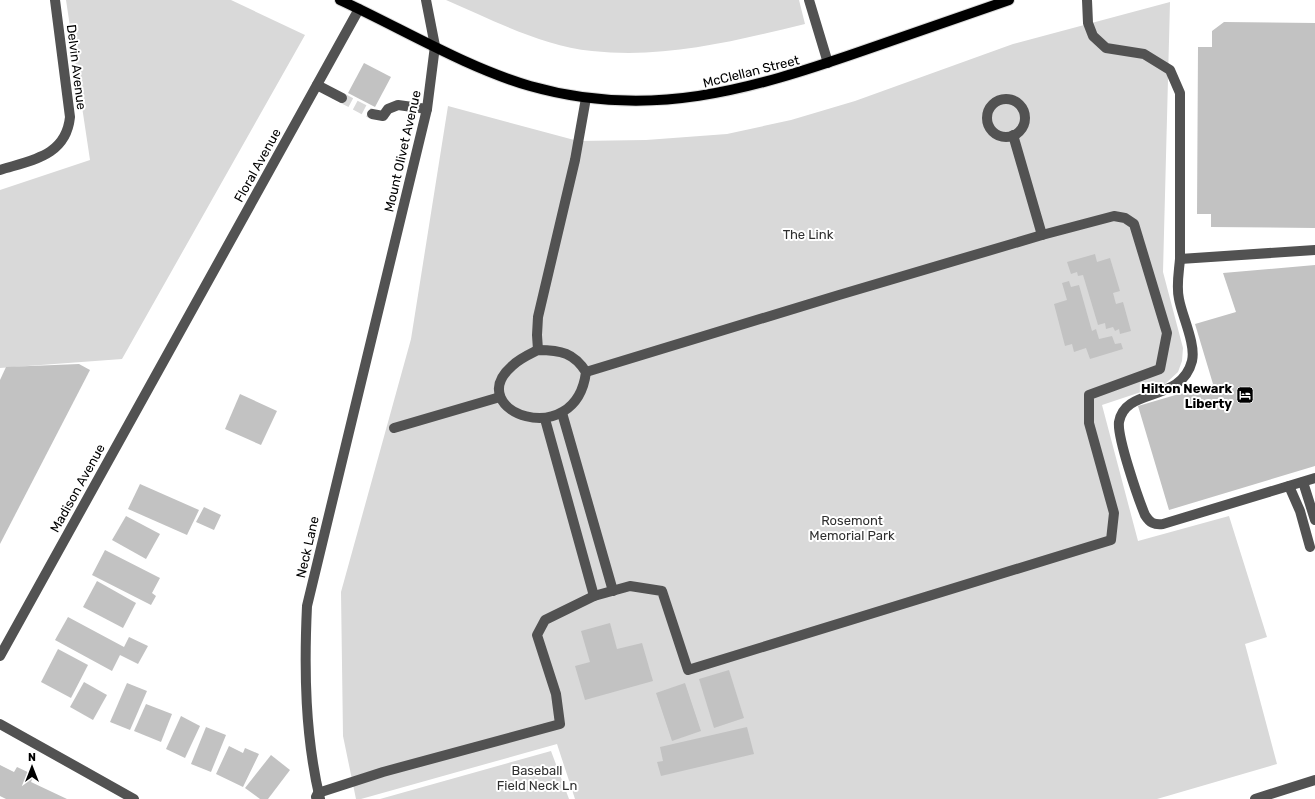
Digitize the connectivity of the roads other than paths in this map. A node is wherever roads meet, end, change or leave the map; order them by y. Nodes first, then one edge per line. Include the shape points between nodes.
1 (55, 0) edge
2 (340, 0) edge
3 (426, 0) edge
4 (809, 0) edge
5 (1009, 0) edge
6 (1087, 0) edge
7 (359, 9) junction
8 (435, 46) junction
9 (828, 63) junction
10 (317, 85) junction
11 (342, 98) tunnel mouth
12 (586, 98) junction
13 (427, 109) junction
14 (372, 114) dead end
15 (1014, 136) dead end
16 (0, 170) edge
17 (1042, 235) junction
18 (1315, 250) edge
19 (1180, 259) junction
20 (378, 306) joint
21 (177, 334) joint
22 (538, 350) junction
23 (586, 372) junction
24 (500, 397) junction
25 (562, 413) junction
26 (545, 419) junction
27 (394, 428) dead end
28 (1315, 478) edge
29 (1303, 482) junction
30 (1289, 486) junction
31 (1315, 520) edge
32 (1310, 547) dead end
33 (613, 591) junction
34 (594, 596) junction
35 (0, 656) edge
36 (0, 724) edge
37 (1315, 780) edge
38 (318, 797) edge
39 (134, 799) edge
40 (1255, 799) edge

1 - 16 street, Delvin Avenue via 70,117 69,127 65,138 56,149 39,158
2 - 7 main road, McClellan Street
3 - 8 street, Mount Olivet Avenue
4 - 9 street
5 - 9 main road, McClellan Street
6 - 19 street via 1088,23 1093,36 1106,48 1144,54 1170,70 1180,93
7 - 8 main road, McClellan Street
7 - 10 street, Floral Avenue
8 - 12 main road, McClellan Street via 502,77 560,94
8 - 13 street, Mount Olivet Avenue
9 - 12 main road, McClellan Street via 752,86 699,97 642,101
10 - 11 street
10 - 21 street, Floral Avenue
12 - 22 street via 576,160 538,317
13 - 14 street via 398,105 388,109 383,116
13 - 20 street, Mount Olivet Avenue
15 - 17 street
17 - 23 street
17 - 33 street via 1114,216 1130,221 1137,232 1167,333 1160,369 1089,395 1089,423 1114,513 1111,540 688,670 662,591 630,586
18 - 19 street
19 - 30 street via 1178,298 1189,335 1192,360 1184,377 1177,384 1132,403 1122,414 1119,422 1122,441 1145,515 1156,525 1163,524
20 - 38 street, Neck Lane via 307,606 304,652 306,687
21 - 35 street, Madison Avenue
22 - 23 street via 565,352 579,360
22 - 24 street via 512,365 499,388
23 - 25 street via 578,396
24 - 26 street via 509,409 518,414
24 - 27 street
25 - 26 street
25 - 33 street
26 - 34 street
28 - 29 street
29 - 30 street
29 - 31 street
30 - 32 street via 1300,511
33 - 34 street
34 - 38 street via 545,620 537,635 556,694 560,724 383,772
36 - 39 street
37 - 40 street

